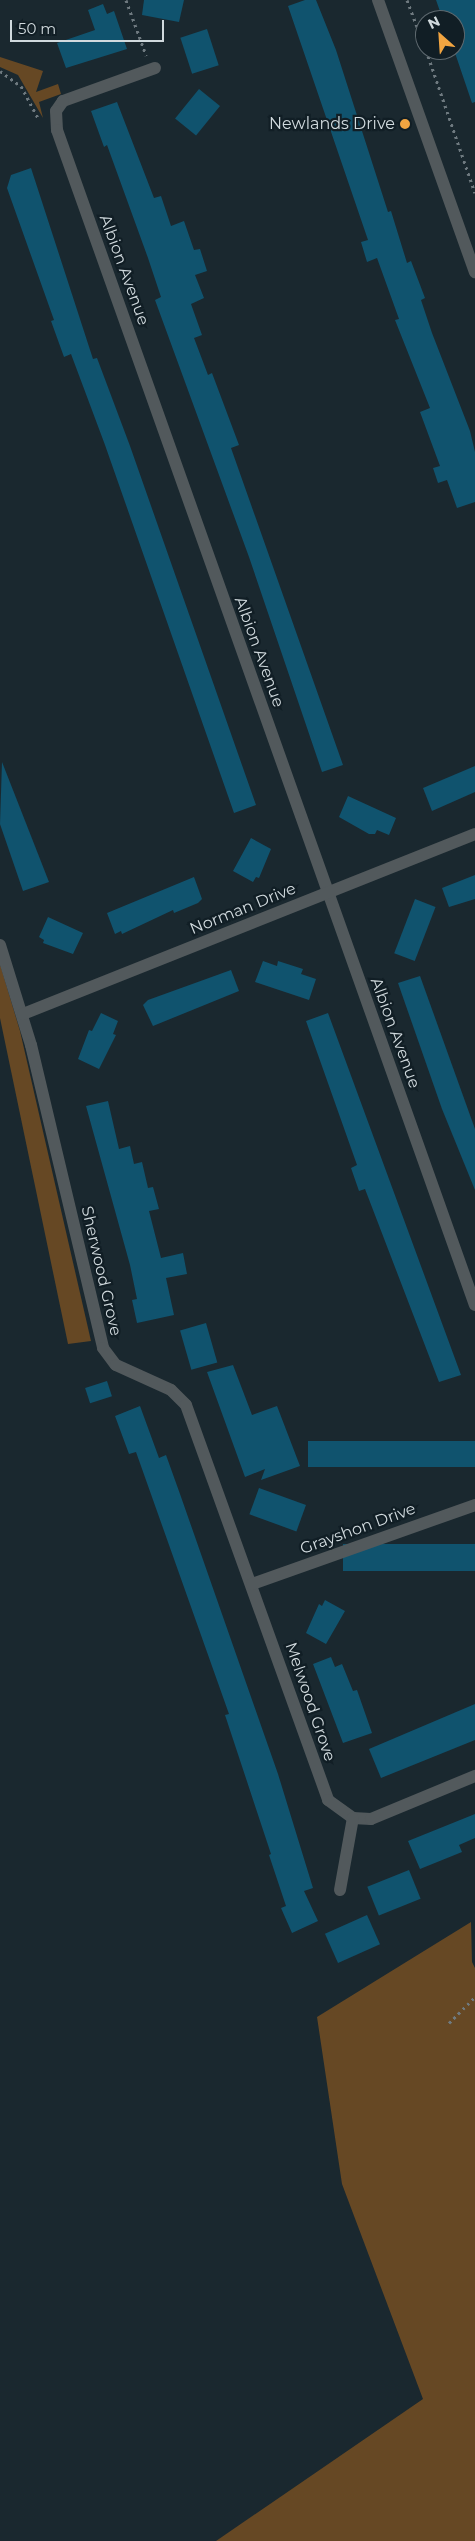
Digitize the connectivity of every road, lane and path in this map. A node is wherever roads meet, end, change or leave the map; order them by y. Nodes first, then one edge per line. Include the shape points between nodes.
1 (126, 0) edge
2 (378, 0) edge
3 (407, 0) edge
4 (415, 22) edge
5 (429, 60) edge
6 (155, 68) joint
7 (0, 71) edge
8 (57, 130) junction
9 (475, 193) edge
10 (475, 272) edge
11 (475, 834) edge
12 (327, 893) junction
13 (0, 945) edge
14 (23, 1014) junction
15 (475, 1305) edge
16 (475, 1505) edge
17 (252, 1584) junction
18 (475, 1776) edge
19 (353, 1818) junction
20 (340, 1890) dead end
21 (475, 1997) edge
22 (449, 2023) dead end

1 - 6 path via 144,52
2 - 10 street
3 - 4 path
5 - 9 path
6 - 8 street, Albion Avenue via 62,101 56,111
7 - 8 path via 21,86 40,121
8 - 12 street, Albion Avenue
11 - 12 street, Norman Drive
12 - 14 street, Norman Drive
12 - 15 street, Albion Avenue
13 - 14 street, Sherwood Grove
14 - 17 street, Sherwood Grove via 103,1348 116,1365 171,1390 186,1405
16 - 17 street, Grayshon Drive
17 - 19 street, Melwood Grove via 328,1800
18 - 19 street via 371,1818
19 - 20 street
21 - 22 path

